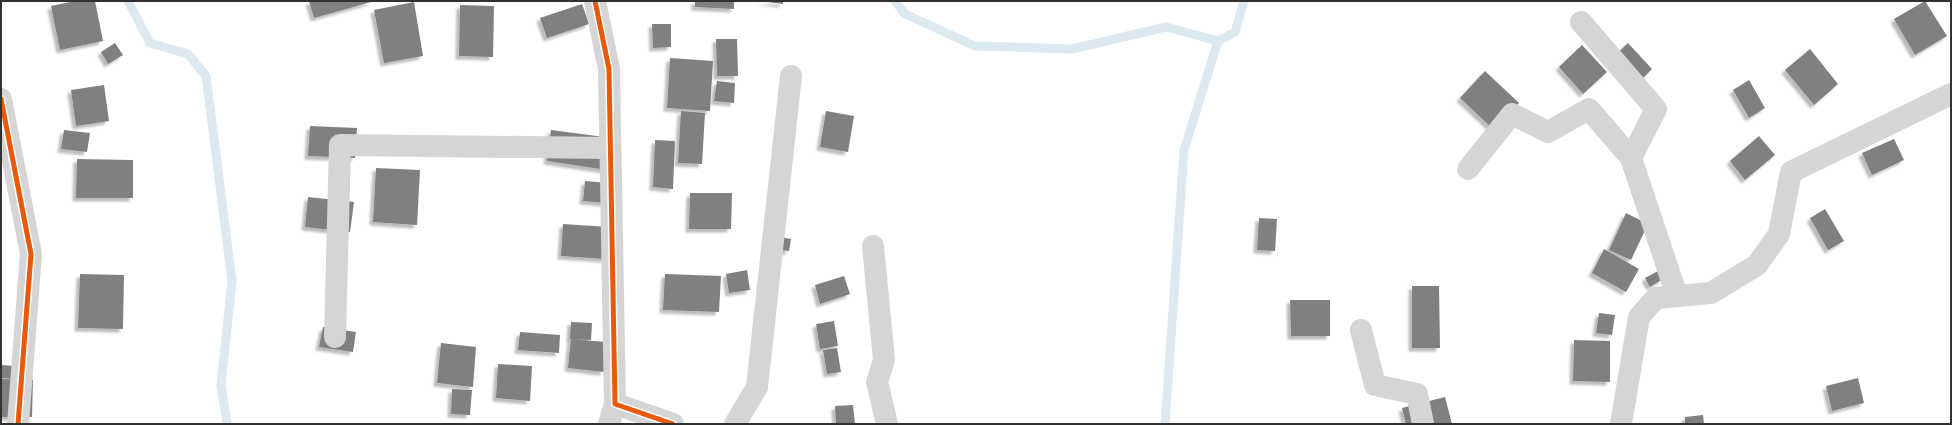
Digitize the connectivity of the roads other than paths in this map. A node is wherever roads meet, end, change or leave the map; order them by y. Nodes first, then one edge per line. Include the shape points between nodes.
1 (595, 1) edge
2 (1581, 22) dead end
3 (791, 76) dead end
4 (1951, 94) edge
5 (1, 99) edge
6 (610, 148) junction
7 (1631, 158) junction
8 (1468, 169) dead end
9 (873, 246) dead end
10 (1676, 296) junction
11 (1361, 330) dead end
12 (335, 337) dead end
13 (612, 414) edge
14 (18, 424) edge
15 (673, 424) edge
16 (735, 424) edge
17 (887, 424) edge
18 (1423, 424) edge
19 (1621, 424) edge

1 - 6 street via 609,69
2 - 7 street via 1656,109
3 - 16 street via 757,387
4 - 10 street via 1791,172 1779,234 1757,265 1711,293
5 - 14 street via 31,254
6 - 12 street via 340,145
6 - 13 street
7 - 8 street via 1588,109 1548,132 1512,114
7 - 10 street
9 - 17 street via 884,360 877,382
10 - 19 street via 1656,298 1639,317
11 - 18 street via 1375,385 1417,394
13 - 15 street

